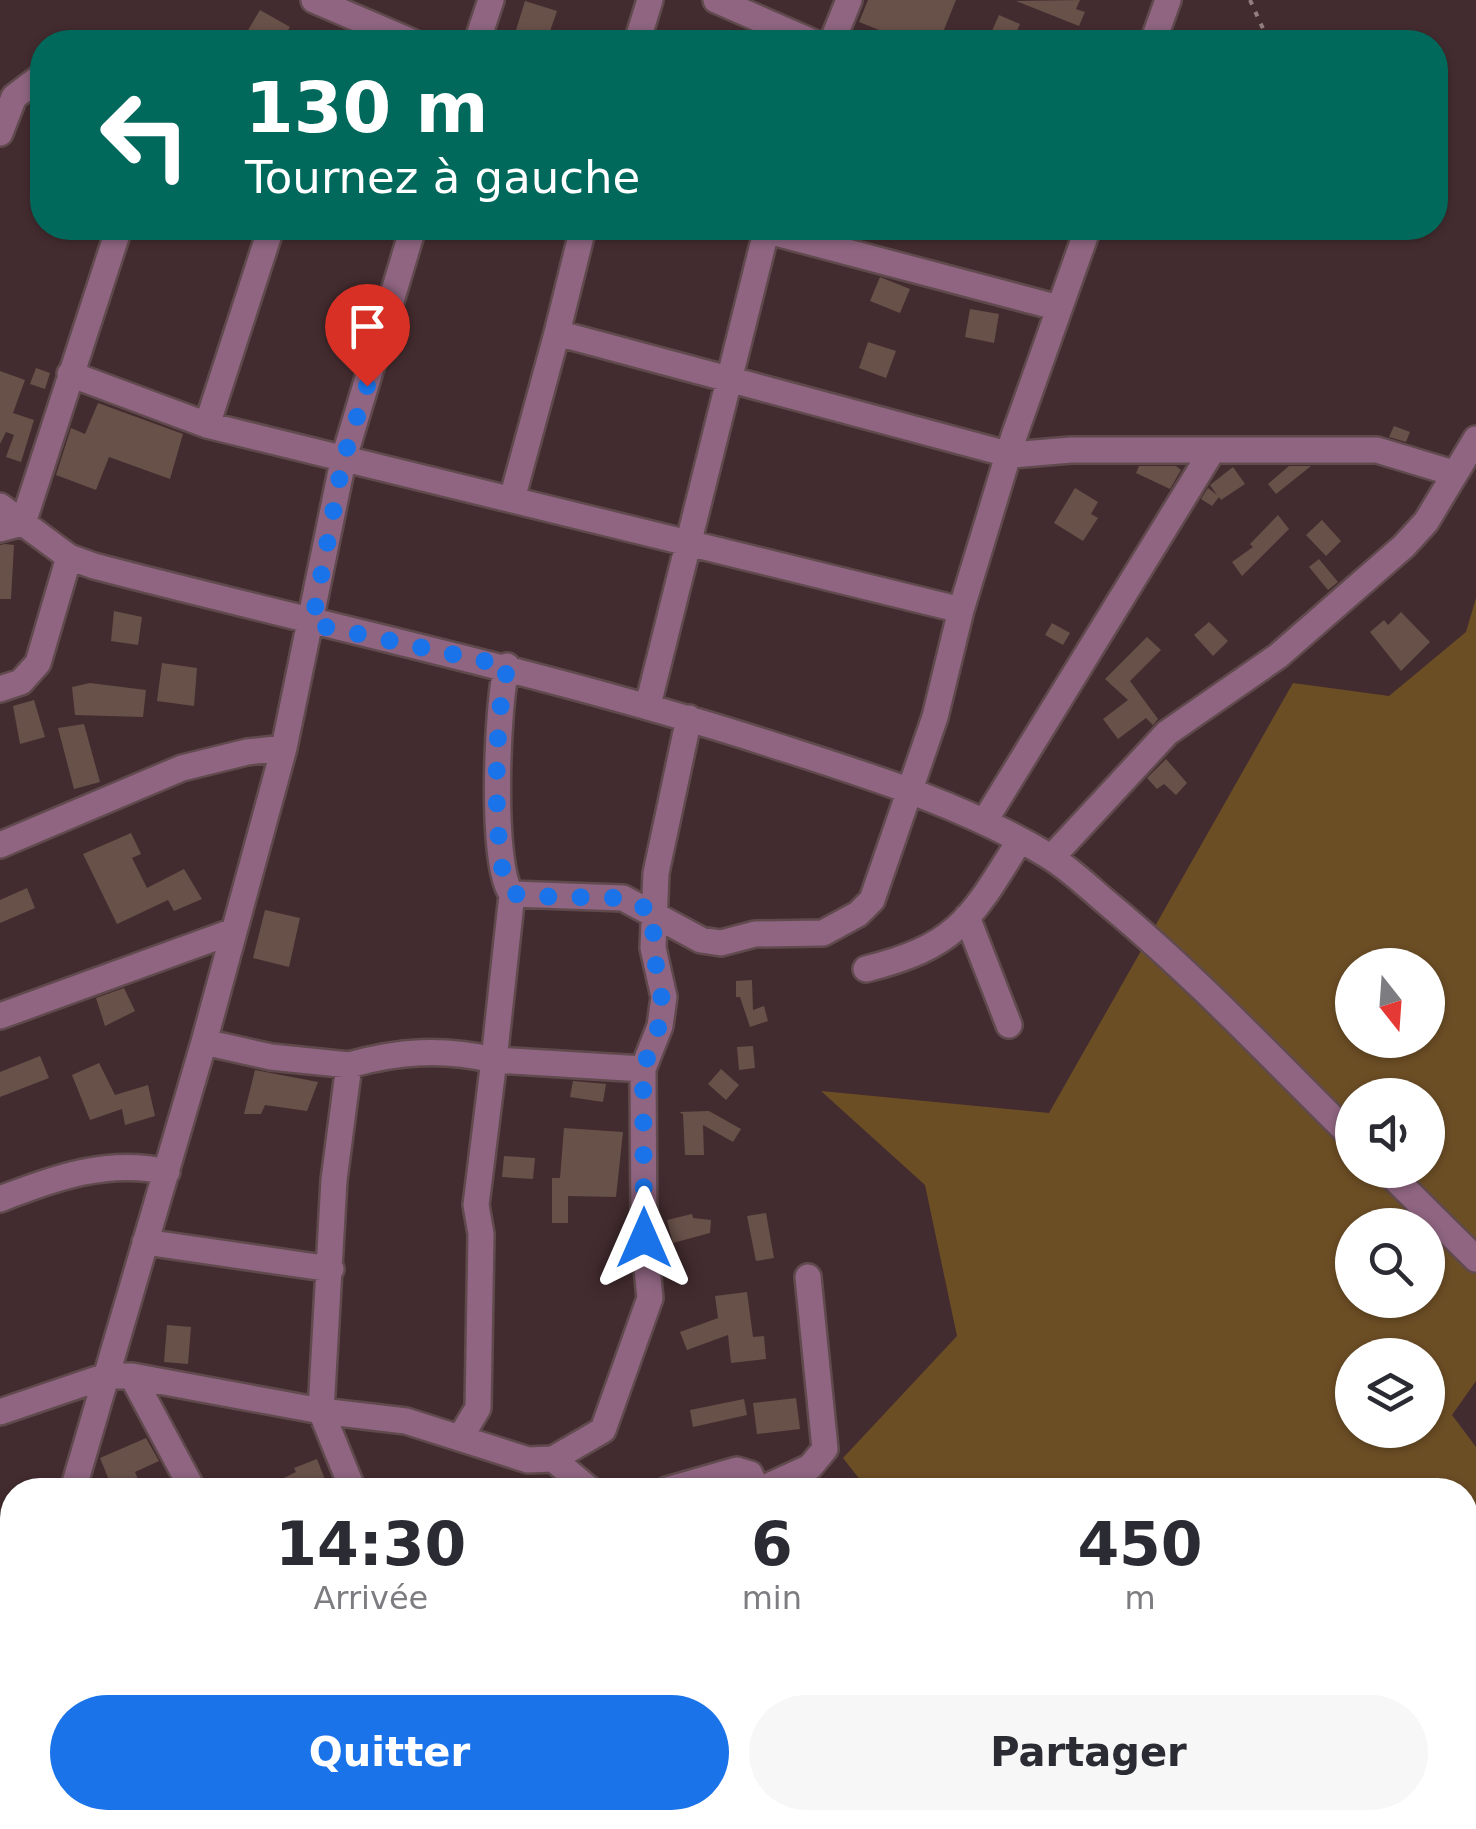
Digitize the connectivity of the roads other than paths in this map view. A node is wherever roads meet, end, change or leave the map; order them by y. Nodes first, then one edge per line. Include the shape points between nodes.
1 (491, 0) edge
2 (650, 0) edge
3 (716, 0) edge
4 (849, 0) edge
5 (1168, 0) edge
6 (326, 2) edge
7 (386, 30) edge
8 (481, 30) edge
9 (640, 30) edge
10 (785, 30) edge
11 (837, 30) edge
12 (1157, 30) edge
13 (30, 85) edge
14 (0, 133) edge
15 (115, 240) edge
16 (268, 240) edge
17 (409, 240) edge
18 (580, 240) edge
19 (761, 240) edge
20 (808, 240) edge
21 (1084, 240) edge
22 (1059, 308) junction
23 (557, 333) junction
24 (70, 374) junction
25 (727, 379) junction
26 (207, 425) junction
27 (1476, 439) edge
28 (1212, 451) junction
29 (1011, 455) junction
30 (343, 460) junction
31 (1453, 473) junction
32 (512, 499) junction
33 (0, 506) edge
34 (12, 526) edge
35 (690, 544) junction
36 (69, 557) junction
37 (961, 610) junction
38 (312, 624) junction
39 (508, 666) junction
40 (0, 689) edge
41 (648, 705) junction
42 (689, 718) junction
43 (284, 748) junction
44 (912, 790) junction
45 (984, 822) junction
46 (1020, 840) junction
47 (0, 845) edge
48 (1052, 858) junction
49 (512, 894) junction
50 (654, 912) junction
51 (968, 918) junction
52 (234, 931) junction
53 (866, 969) dead end
54 (0, 1016) edge
55 (1008, 1025) dead end
56 (204, 1042) junction
57 (494, 1060) junction
58 (348, 1065) junction
59 (643, 1069) junction
60 (1335, 1120) edge
61 (167, 1172) junction
62 (1404, 1188) edge
63 (0, 1198) edge
64 (146, 1242) junction
65 (1476, 1259) edge
66 (331, 1269) junction
67 (808, 1277) dead end
68 (119, 1376) junction
69 (320, 1411) junction
70 (0, 1412) edge
71 (460, 1438) junction
72 (553, 1459) junction
73 (78, 1478) edge
74 (186, 1478) edge
75 (348, 1478) edge
76 (576, 1478) edge
77 (709, 1478) edge
78 (752, 1478) edge
79 (784, 1478) edge

1 - 8 street
2 - 9 street
3 - 10 street
4 - 11 street
5 - 12 street
6 - 7 street
13 - 14 street via 14,97
15 - 24 street
16 - 26 street
17 - 30 street
18 - 23 street
19 - 25 street
20 - 22 street
21 - 22 street
22 - 29 street
23 - 25 street
23 - 32 street
24 - 26 street
24 - 34 street
25 - 29 street
25 - 35 street
26 - 30 street
27 - 31 street
28 - 29 street
28 - 31 street via 1377,450
28 - 45 street
29 - 37 street
30 - 32 street
30 - 38 street
31 - 48 street via 1426,522 1371,578 1247,679 1167,733
32 - 35 street
33 - 34 street
34 - 36 street
35 - 37 street
35 - 41 street
36 - 38 street
36 - 40 street via 38,664 21,682
37 - 44 street
38 - 39 street
38 - 43 street
39 - 41 street
39 - 49 street via 498,759 501,863
41 - 42 street
42 - 44 street
42 - 50 street via 664,816
43 - 47 street via 182,768
43 - 52 street
44 - 45 street
44 - 50 street via 872,900 840,926 721,942 701,940
45 - 46 street
46 - 48 street
46 - 51 street
48 - 60 street via 1154,942
49 - 50 street via 623,898
49 - 57 street
50 - 59 street via 664,1012
51 - 53 street via 917,956
51 - 55 street
52 - 54 street
52 - 56 street
56 - 58 street
56 - 61 street
57 - 58 street via 432,1051
57 - 59 street
57 - 71 street via 476,1205 478,1408
58 - 66 street
59 - 72 street via 650,1298 603,1430
61 - 63 street via 134,1164 105,1167
61 - 64 street
62 - 65 street
64 - 66 street
64 - 68 street
66 - 69 street
67 - 79 street via 825,1450
68 - 69 street
68 - 70 street
68 - 73 street
68 - 74 street
69 - 71 street via 406,1422
69 - 75 street
71 - 72 street via 528,1460
72 - 76 street
77 - 78 street via 737,1470

